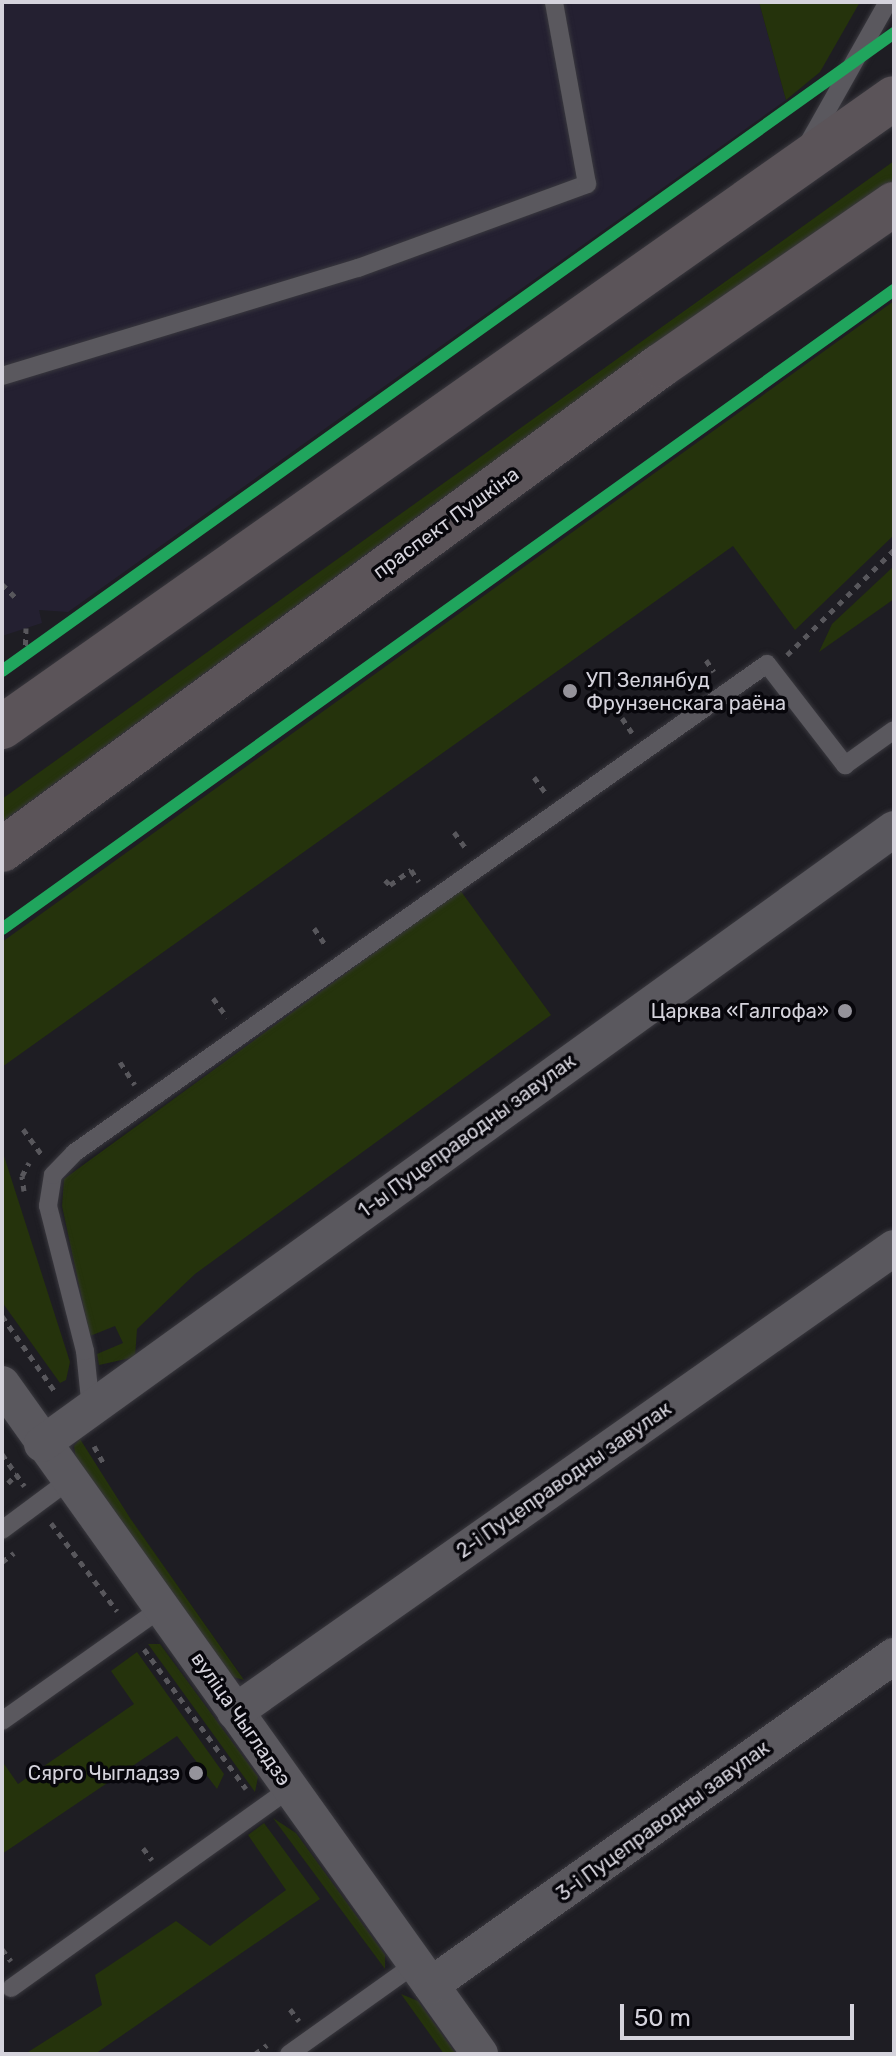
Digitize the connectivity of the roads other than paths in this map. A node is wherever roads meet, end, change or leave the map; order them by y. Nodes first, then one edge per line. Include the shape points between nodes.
1 (554, 2) edge
2 (888, 2) edge
3 (894, 98) edge
4 (789, 174) junction
5 (894, 204) edge
6 (2, 376) edge
7 (2, 727) edge
8 (894, 730) edge
9 (894, 829) edge
10 (2, 850) edge
11 (894, 1248) edge
12 (2, 1384) edge
13 (91, 1409) junction
14 (42, 1444) junction
15 (68, 1481) junction
16 (2, 1530) edge
17 (163, 1607) junction
18 (894, 1656) edge
19 (235, 1712) junction
20 (2, 1721) edge
21 (290, 1788) junction
22 (423, 1974) junction
23 (11, 1988) dead end
24 (289, 2054) edge
25 (480, 2054) edge

1 - 6 lane via 587,184 358,268
2 - 4 lane
3 - 4 main road
4 - 7 main road
5 - 10 main road, праспект Пушкіна via 660,366
8 - 13 lane via 845,765 767,664 74,1153 53,1175 48,1206 85,1351
9 - 13 street, 1-ы Пуцеправодны завулак
11 - 19 street, 2-і Пуцеправодны завулак
12 - 14 street, вуліца Чыгладзэ
13 - 14 street, 1-ы Пуцеправодны завулак
14 - 15 street, вуліца Чыгладзэ
15 - 16 lane
15 - 17 street, вуліца Чыгладзэ
17 - 19 street, вуліца Чыгладзэ
17 - 20 lane
18 - 22 street, 3-і Пуцеправодны завулак
19 - 21 street, вуліца Чыгладзэ
21 - 22 street, вуліца Чыгладзэ
21 - 23 lane
22 - 24 lane
22 - 25 street, вуліца Чыгладзэ

